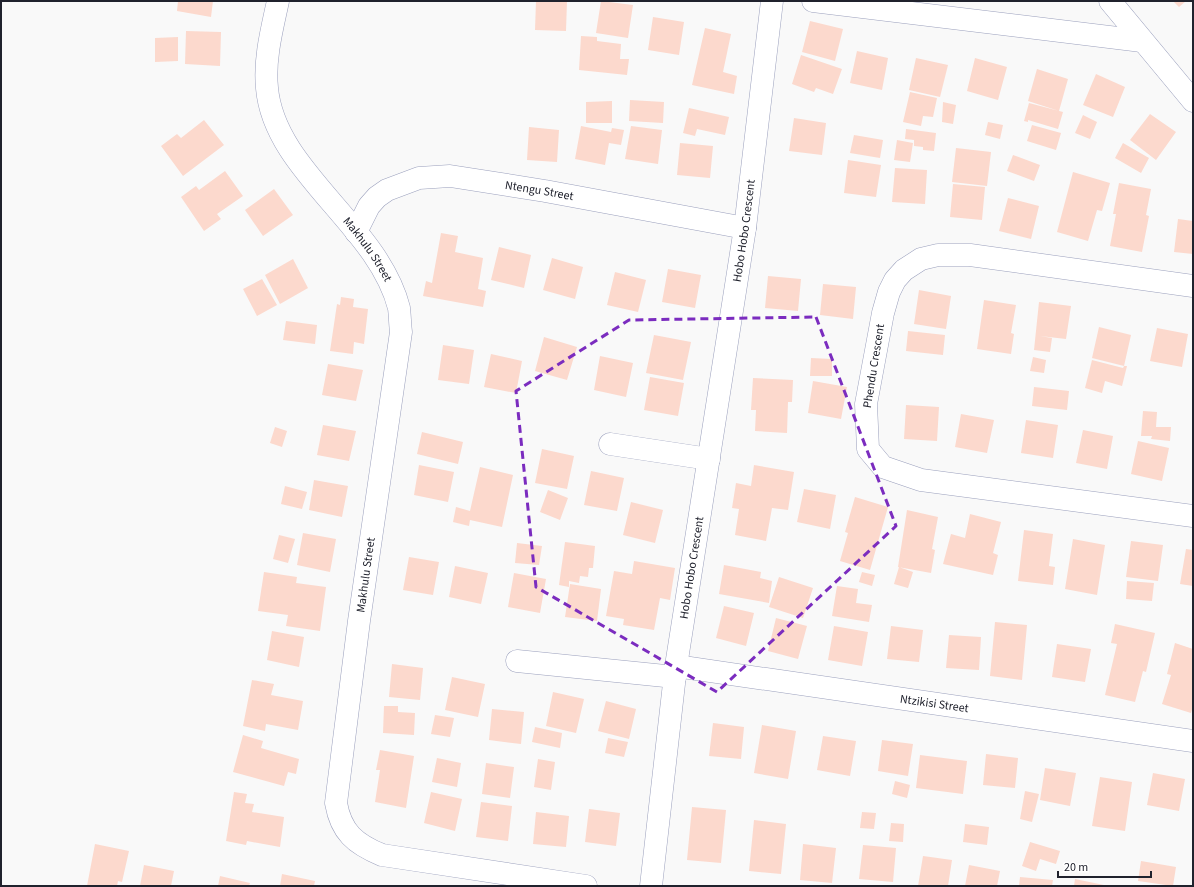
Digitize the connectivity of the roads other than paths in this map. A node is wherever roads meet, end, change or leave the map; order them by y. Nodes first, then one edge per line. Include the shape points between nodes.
1 (278, 1) edge
2 (772, 1) edge
3 (813, 1) edge
4 (1110, 1) edge
5 (1142, 41) junction
6 (1193, 101) edge
7 (745, 228) junction
8 (356, 232) junction
9 (1193, 286) edge
10 (610, 444) dead end
11 (709, 459) junction
12 (1193, 516) edge
13 (517, 661) dead end
14 (675, 672) junction
15 (1193, 741) edge
16 (586, 886) edge
17 (651, 886) edge

1 - 8 street, Makhulu Street via 268,46 267,88 270,107 280,132 294,156
2 - 7 street, Hobo Hobo Crescent
3 - 5 street
4 - 5 street
5 - 6 street
7 - 8 street, Ntengu Street via 450,176 419,178 387,190 369,206
7 - 11 street, Hobo Hobo Crescent
8 - 16 street, Makhulu Street via 378,262 392,289 399,309 401,332 359,621 336,803 338,816 348,834 363,847 382,855
9 - 12 street, Phendu Crescent via 970,255 938,255 921,260 904,270 889,292 866,404 868,450 876,461 890,470 922,480
10 - 11 street
11 - 14 street, Hobo Hobo Crescent
13 - 14 street
14 - 15 street, Ntzikisi Street
14 - 17 street, Hobo Hobo Crescent

